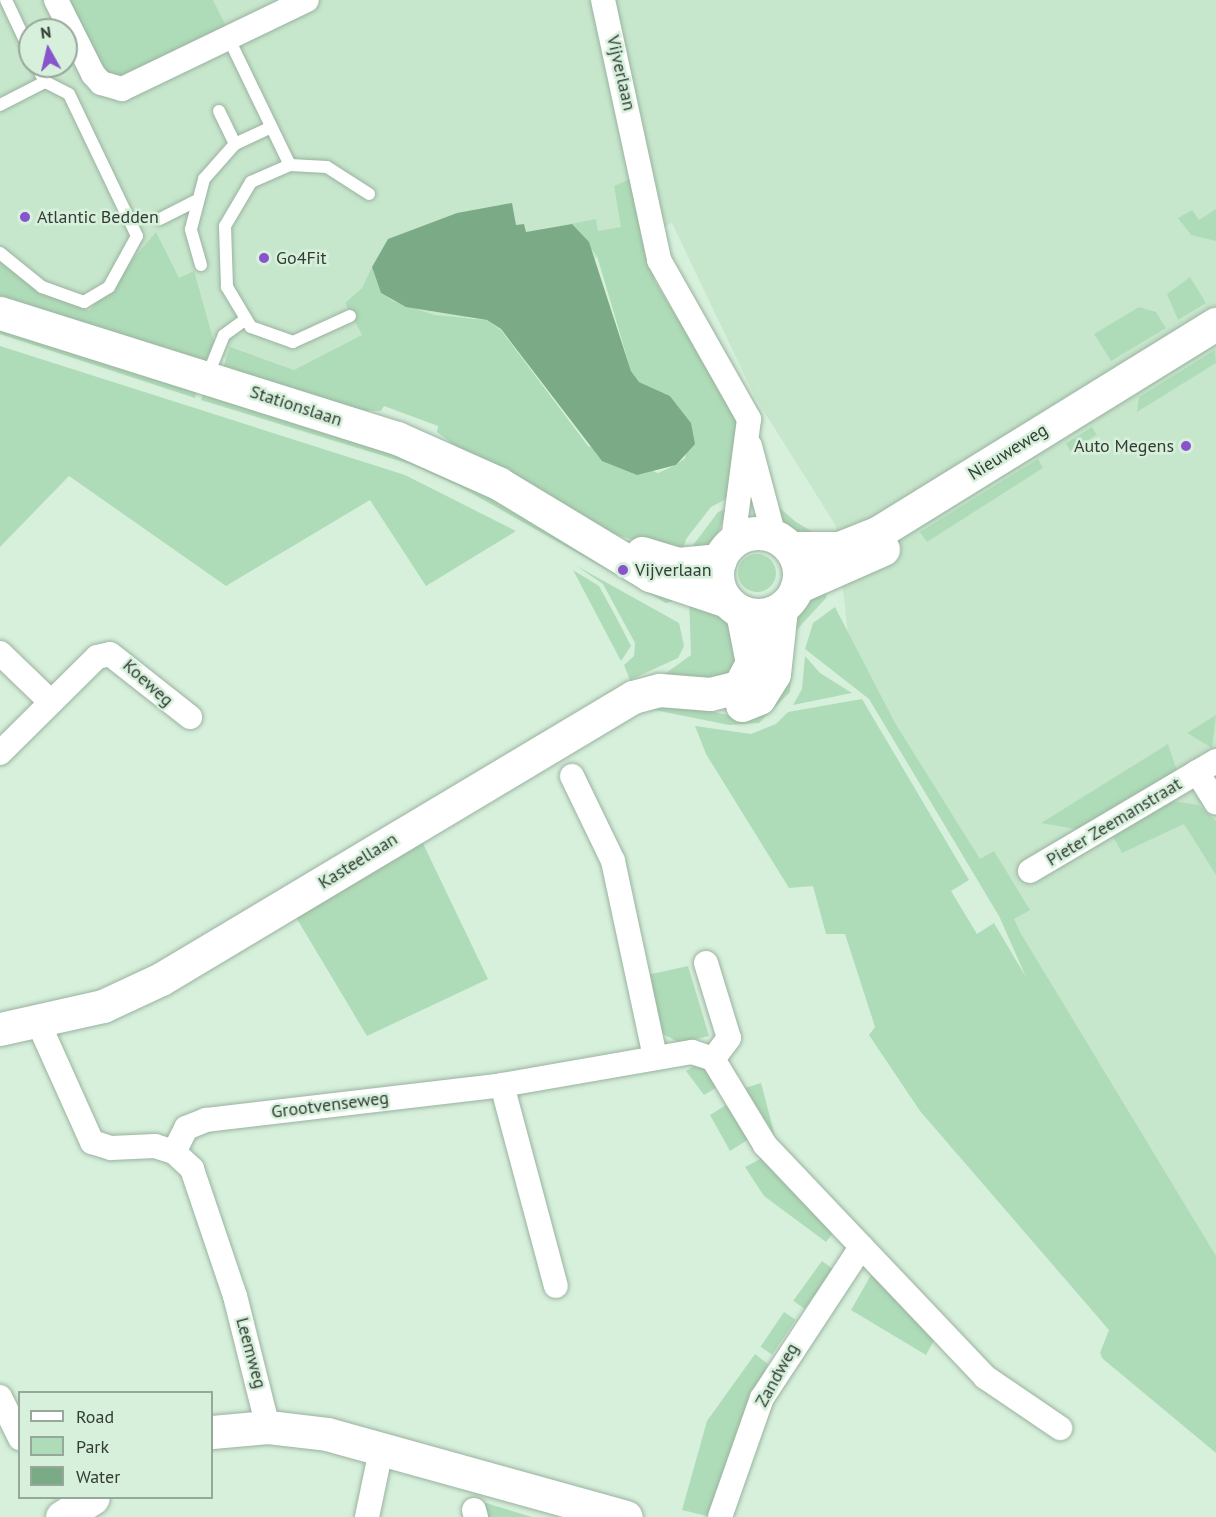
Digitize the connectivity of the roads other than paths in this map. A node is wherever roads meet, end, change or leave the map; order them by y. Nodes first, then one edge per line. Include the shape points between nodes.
1 (6, 0) edge
2 (56, 0) edge
3 (307, 0) edge
4 (603, 0) edge
5 (18, 26) edge
6 (229, 39) junction
7 (43, 78) edge
8 (45, 82) junction
9 (0, 105) edge
10 (219, 111) dead end
11 (271, 127) junction
12 (235, 144) junction
13 (290, 165) junction
14 (369, 194) dead end
15 (195, 201) junction
16 (160, 219) dead end
17 (0, 253) edge
18 (201, 265) dead end
19 (0, 313) edge
20 (350, 316) dead end
21 (243, 321) junction
22 (1216, 324) edge
23 (1216, 344) edge
24 (207, 378) junction
25 (749, 443) junction
26 (579, 530) junction
27 (782, 542) junction
28 (726, 550) junction
29 (789, 598) junction
30 (735, 607) junction
31 (0, 653) edge
32 (710, 694) junction
33 (51, 702) junction
34 (190, 717) dead end
35 (0, 753) edge
36 (1207, 766) edge
37 (572, 776) dead end
38 (1216, 802) edge
39 (1030, 871) dead end
40 (706, 963) dead end
41 (38, 1022) junction
42 (0, 1029) edge
43 (655, 1057) junction
44 (713, 1059) junction
45 (502, 1085) junction
46 (174, 1152) junction
47 (861, 1247) junction
48 (556, 1286) dead end
49 (0, 1397) edge
50 (268, 1427) junction
51 (1060, 1428) dead end
52 (213, 1432) edge
53 (18, 1434) edge
54 (381, 1450) junction
55 (618, 1512) edge
56 (367, 1517) edge
57 (720, 1517) edge

1 - 5 lane
2 - 6 street via 93,74 111,87 135,85
3 - 6 street
4 - 25 street, Vijverlaan via 659,260 745,405
6 - 11 lane
7 - 8 lane
8 - 9 lane
8 - 17 lane via 69,94 137,236 109,287 84,302 42,287
10 - 12 lane
11 - 12 lane
11 - 13 lane
12 - 15 lane via 211,167
13 - 14 lane via 327,167
13 - 21 lane via 251,182 225,226 224,273
15 - 16 lane
15 - 18 lane via 191,239
19 - 24 street, Stationslaan
20 - 21 lane via 293,342
21 - 24 lane via 224,335
22 - 27 street, Nieuweweg via 877,533 839,548
23 - 29 street, Nieuweweg via 890,546
24 - 26 street, Stationslaan via 455,461
25 - 27 street, Vijverlaan
25 - 28 street, Vijverlaan
26 - 28 street, Stationslaan via 666,561
26 - 30 street, Stationslaan via 610,555 650,575
27 - 28 street via 753,533
27 - 29 street via 799,567
28 - 30 street via 718,582
29 - 30 street
29 - 32 street, Kasteellaan via 776,665 763,692 738,706
30 - 32 street, Kasteellaan via 752,656 748,677 739,687
31 - 33 street
32 - 41 street, Kasteellaan via 660,690 610,708 160,980 103,1006
33 - 34 street, Koeweg via 97,657 110,654
33 - 35 street, Koeweg
36 - 38 street, Pieter Zeemanstraat
36 - 39 street, Pieter Zeemanstraat
37 - 43 street via 613,861
40 - 44 street via 729,1038
41 - 42 street, Kasteellaan
41 - 46 street via 92,1142
43 - 44 street, Grootvenseweg via 692,1052
43 - 45 street, Grootvenseweg
44 - 47 street via 765,1145
45 - 46 street, Grootvenseweg via 206,1120 186,1128
45 - 48 street
46 - 50 street, Leemweg via 201,1186 261,1385
47 - 51 street via 986,1377
47 - 57 street, Zandweg via 762,1398
49 - 53 street
50 - 52 street
50 - 54 street via 327,1434
54 - 55 street
54 - 56 street

